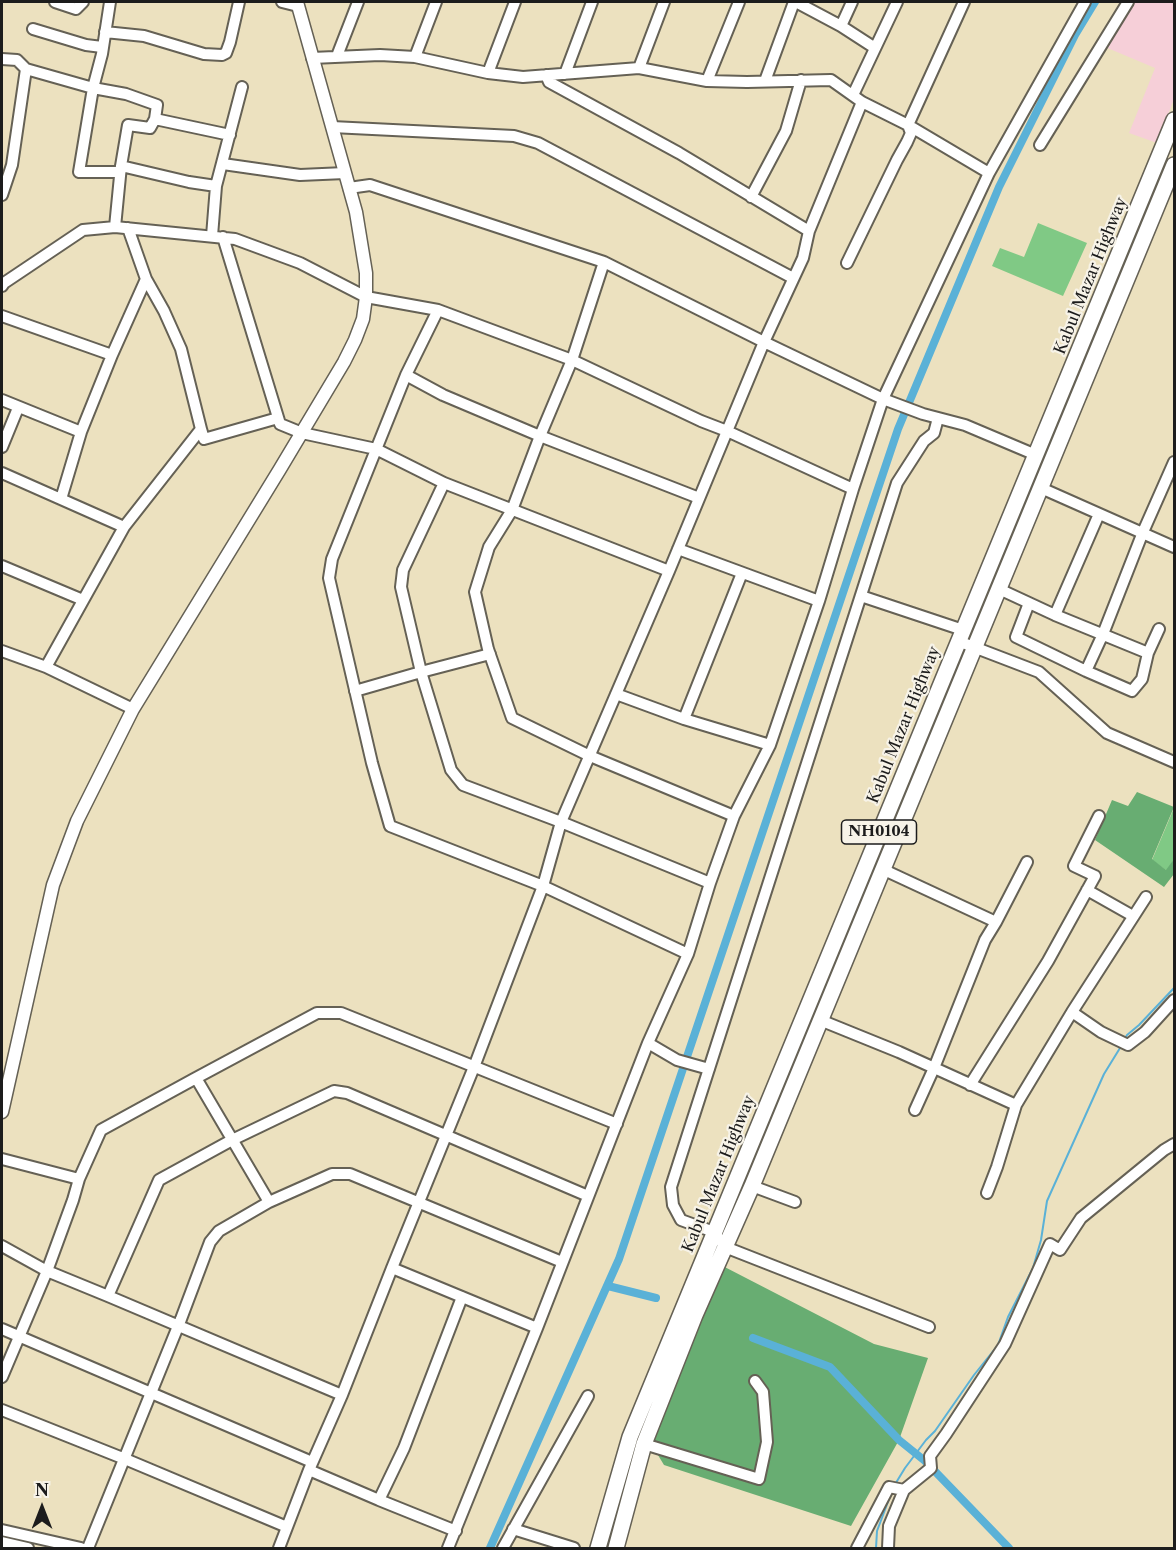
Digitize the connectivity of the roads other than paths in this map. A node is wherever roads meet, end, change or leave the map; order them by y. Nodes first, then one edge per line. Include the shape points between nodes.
1 (55, 2) edge
2 (84, 2) edge
3 (110, 2) edge
4 (238, 2) edge
5 (282, 2) edge
6 (358, 2) edge
7 (436, 2) edge
8 (515, 2) edge
9 (592, 2) edge
10 (664, 2) edge
11 (739, 2) edge
12 (795, 2) edge
13 (852, 2) edge
14 (897, 2) edge
15 (964, 2) edge
16 (1085, 2) edge
17 (1128, 2) edge
18 (298, 4) edge
19 (841, 26) junction
20 (33, 29) dead end
21 (105, 32) junction
22 (102, 47) junction
23 (875, 48) junction
24 (337, 56) junction
25 (415, 57) junction
26 (2, 58) edge
27 (312, 58) junction
28 (639, 68) junction
29 (26, 69) junction
30 (488, 73) junction
31 (565, 74) junction
32 (546, 75) junction
33 (801, 80) junction
34 (707, 81) junction
35 (765, 81) junction
36 (242, 87) dead end
37 (93, 88) junction
38 (858, 99) junction
39 (155, 119) junction
40 (1174, 120) edge
41 (908, 125) junction
42 (332, 127) junction
43 (230, 135) junction
44 (1040, 145) dead end
45 (223, 164) junction
46 (1174, 165) edge
47 (120, 169) junction
48 (345, 173) junction
49 (989, 173) junction
50 (216, 186) junction
51 (350, 188) junction
52 (2, 195) edge
53 (751, 197) junction
54 (115, 227) junction
55 (128, 228) junction
56 (809, 231) junction
57 (218, 237) junction
58 (604, 262) junction
59 (847, 263) dead end
60 (793, 278) junction
61 (146, 279) junction
62 (2, 283) edge
63 (366, 297) junction
64 (438, 310) junction
65 (2, 316) edge
66 (764, 342) junction
67 (112, 355) junction
68 (572, 360) junction
69 (406, 375) junction
70 (884, 399) junction
71 (2, 400) edge
72 (18, 408) junction
73 (278, 418) junction
74 (938, 418) junction
75 (201, 429) junction
76 (727, 431) junction
77 (81, 432) junction
78 (302, 433) junction
79 (540, 436) junction
80 (2, 447) edge
81 (376, 448) junction
82 (1036, 455) junction
83 (1174, 462) edge
84 (2, 473) edge
85 (444, 483) junction
86 (1041, 488) junction
87 (853, 489) junction
88 (699, 498) junction
89 (61, 499) junction
90 (512, 510) junction
91 (1099, 514) junction
92 (124, 527) junction
93 (1143, 532) junction
94 (1174, 547) edge
95 (678, 549) junction
96 (2, 566) edge
97 (669, 571) junction
98 (742, 573) junction
99 (999, 590) junction
100 (861, 596) junction
101 (82, 600) junction
102 (819, 601) junction
103 (1029, 603) junction
104 (1055, 615) junction
105 (1159, 629) dead end
106 (1103, 634) junction
107 (960, 636) junction
108 (974, 647) junction
109 (2, 651) edge
110 (1148, 653) junction
111 (490, 654) junction
112 (46, 667) junction
113 (1086, 671) junction
114 (421, 672) junction
115 (355, 691) junction
116 (616, 694) junction
117 (133, 709) junction
118 (684, 718) junction
119 (770, 745) junction
120 (590, 756) junction
121 (1174, 762) edge
122 (734, 816) junction
123 (1099, 816) dead end
124 (561, 822) junction
125 (1027, 862) dead end
126 (882, 869) junction
127 (710, 884) junction
128 (543, 886) junction
129 (1087, 890) junction
130 (1146, 897) dead end
131 (1133, 916) junction
132 (996, 922) junction
133 (688, 954) junction
134 (1174, 1000) edge
135 (1072, 1012) junction
136 (820, 1020) junction
137 (648, 1043) junction
138 (474, 1067) junction
139 (934, 1068) junction
140 (709, 1069) junction
141 (196, 1078) junction
142 (970, 1085) junction
143 (3, 1097) edge
144 (1016, 1105) junction
145 (915, 1110) dead end
146 (2, 1112) edge
147 (617, 1124) junction
148 (445, 1135) junction
149 (232, 1140) junction
150 (1174, 1144) edge
151 (2, 1159) edge
152 (79, 1179) junction
153 (752, 1186) junction
154 (987, 1193) dead end
155 (588, 1196) junction
156 (269, 1202) junction
157 (419, 1202) junction
158 (795, 1202) dead end
159 (714, 1232) junction
160 (2, 1246) edge
161 (725, 1247) junction
162 (562, 1262) junction
163 (392, 1268) junction
164 (47, 1271) junction
165 (108, 1296) junction
166 (462, 1297) junction
167 (178, 1326) junction
168 (929, 1327) dead end
169 (537, 1328) junction
170 (2, 1329) edge
171 (18, 1336) junction
172 (2, 1377) edge
173 (755, 1381) dead end
174 (150, 1394) junction
175 (342, 1395) junction
176 (588, 1396) dead end
177 (2, 1410) edge
178 (644, 1444) junction
179 (124, 1459) junction
180 (310, 1466) junction
181 (897, 1489) junction
182 (379, 1500) junction
183 (287, 1527) junction
184 (513, 1529) junction
185 (2, 1530) edge
186 (456, 1531) junction
187 (2, 1542) edge
188 (28, 1548) edge
189 (81, 1548) edge
190 (88, 1548) edge
191 (279, 1548) edge
192 (448, 1548) edge
193 (503, 1548) edge
194 (574, 1548) edge
195 (598, 1548) edge
196 (616, 1548) edge
197 (857, 1548) edge
198 (888, 1548) edge

1 - 2 street via 76,9
3 - 21 street
4 - 21 street via 230,42 222,55 204,54 144,36
5 - 18 street
6 - 24 street
7 - 25 street
8 - 30 street
9 - 31 street
10 - 28 street
11 - 34 street
12 - 19 street
12 - 35 street
13 - 19 street
14 - 23 street
15 - 41 street
16 - 49 street
17 - 44 street
18 - 27 main road
19 - 23 street
20 - 22 street
21 - 22 street
22 - 37 street
23 - 38 street
24 - 25 street
24 - 27 street
25 - 30 street
26 - 29 street via 17,60
27 - 42 main road
28 - 31 street
28 - 34 street
29 - 37 street
29 - 52 street via 12,165
30 - 32 street
31 - 32 street
32 - 53 street via 549,82
33 - 35 street
33 - 38 street via 831,80
33 - 53 street via 786,131
34 - 35 street
36 - 43 street
37 - 39 street via 157,105
37 - 47 street via 79,172
38 - 41 street
38 - 56 street
39 - 43 street
39 - 47 street via 150,128 128,124
40 - 82 highway, Kabul Mazar Highway / NH0104
41 - 49 street
41 - 59 street via 911,133
42 - 48 main road
42 - 60 street via 514,135 538,143
43 - 45 street
45 - 48 street via 300,175
45 - 50 street
46 - 86 highway, Kabul Mazar Highway / NH0104
47 - 50 street
47 - 54 street
48 - 51 main road
49 - 70 street
50 - 57 street
51 - 58 street via 370,185
51 - 63 main road
53 - 56 street
54 - 55 street
54 - 62 street via 83,230
55 - 57 street
55 - 61 street
56 - 60 street via 803,258
57 - 63 street via 235,239 300,263
57 - 73 street
58 - 66 street
58 - 68 street
60 - 66 street
61 - 67 street
61 - 75 street via 181,349
63 - 64 street
63 - 78 main road via 355,340
64 - 68 street
64 - 69 street
65 - 67 street
66 - 70 street
66 - 76 street
67 - 77 street
68 - 76 street
68 - 79 street
69 - 79 street
69 - 81 street
70 - 74 street
70 - 87 street
71 - 72 street
72 - 77 street
72 - 80 street
73 - 75 street via 204,439
73 - 78 street via 280,424
74 - 82 street via 965,424
74 - 100 street via 934,433 924,441 897,483
75 - 92 street
76 - 87 street
76 - 88 street
77 - 89 street
78 - 81 street
78 - 117 main road
79 - 88 street
79 - 90 street
81 - 85 street
81 - 115 street via 332,559 329,578
82 - 107 highway, Kabul Mazar Highway / NH0104
83 - 93 street
84 - 89 street
85 - 90 street
85 - 114 street via 403,570 400,587
86 - 91 street
86 - 99 highway, Kabul Mazar Highway / NH0104
87 - 102 street
88 - 95 street
89 - 92 street
90 - 97 street
90 - 111 street via 489,547 475,592
91 - 93 street
91 - 104 street
92 - 101 street
93 - 94 street
93 - 106 street
95 - 97 street
95 - 98 street
96 - 101 street
97 - 116 street
98 - 102 street
98 - 118 street
99 - 103 street
99 - 108 highway, Kabul Mazar Highway / NH0104
100 - 107 street
100 - 140 street
101 - 112 street
102 - 119 street
103 - 104 street
103 - 113 street via 1016,638
104 - 106 street
105 - 110 street
106 - 110 street
106 - 113 street
107 - 108 street
107 - 159 highway, Kabul Mazar Highway / NH0104
108 - 121 street via 1039,672 1107,733
108 - 126 highway, Kabul Mazar Highway / NH0104
109 - 112 street
110 - 113 street via 1142,679 1132,691
111 - 114 street
111 - 120 street via 512,718
112 - 117 street
114 - 115 street
114 - 124 street via 451,771 463,785
115 - 128 street via 390,826
116 - 118 street
116 - 120 street
117 - 143 main road via 77,820 53,885
118 - 119 street
119 - 122 street
120 - 122 street
120 - 124 street
122 - 127 street
123 - 129 street via 1074,866 1095,876
124 - 127 street
124 - 128 street
125 - 132 street
126 - 132 street
126 - 136 highway, Kabul Mazar Highway / NH0104
127 - 133 street
128 - 133 street
128 - 138 street
129 - 131 street
129 - 142 street via 1048,961
130 - 131 street
131 - 135 street
132 - 139 street via 985,940
133 - 137 street
134 - 135 street via 1128,1045
135 - 144 street
136 - 139 street
136 - 153 highway, Kabul Mazar Highway / NH0104
137 - 140 street via 677,1060
137 - 147 street
138 - 141 street via 341,1013 317,1013
138 - 147 street
138 - 148 street
139 - 142 street
139 - 145 street
140 - 159 street via 671,1187 673,1205 681,1220
141 - 149 street
141 - 152 street via 101,1131
142 - 144 street
143 - 146 main road
144 - 154 street
147 - 155 street
148 - 149 street via 334,1091
148 - 155 street
148 - 157 street
149 - 156 street
149 - 165 street via 159,1180
150 - 181 street via 1081,1218 1060,1250 1050,1245 1005,1344 930,1456 931,1468
151 - 152 street
152 - 164 street
153 - 158 street
153 - 161 highway, Kabul Mazar Highway / NH0104
155 - 162 street
156 - 157 street via 332,1174 350,1174
156 - 167 street via 219,1231 210,1242
157 - 162 street
157 - 163 street
159 - 161 street
159 - 195 highway, Kabul Mazar Highway / NH0104 via 630,1437
160 - 164 street
161 - 168 street
161 - 178 highway, Kabul Mazar Highway / NH0104
162 - 169 street
163 - 166 street
163 - 175 street
164 - 165 street
164 - 171 street
165 - 167 street
166 - 169 street
166 - 182 street via 404,1448
167 - 174 street
167 - 175 street
169 - 186 street
170 - 171 street
171 - 172 street
171 - 174 street
173 - 178 street via 763,1392 766,1442 759,1479
174 - 179 street
174 - 180 street
175 - 180 street
176 - 184 street
177 - 179 street
178 - 196 highway, Kabul Mazar Highway / NH0104
179 - 183 street
179 - 190 street
180 - 182 street
180 - 183 street
181 - 197 street via 889,1487
181 - 198 street
182 - 186 street
183 - 191 street
184 - 193 street
184 - 194 street
185 - 189 street
186 - 192 street
187 - 188 street

